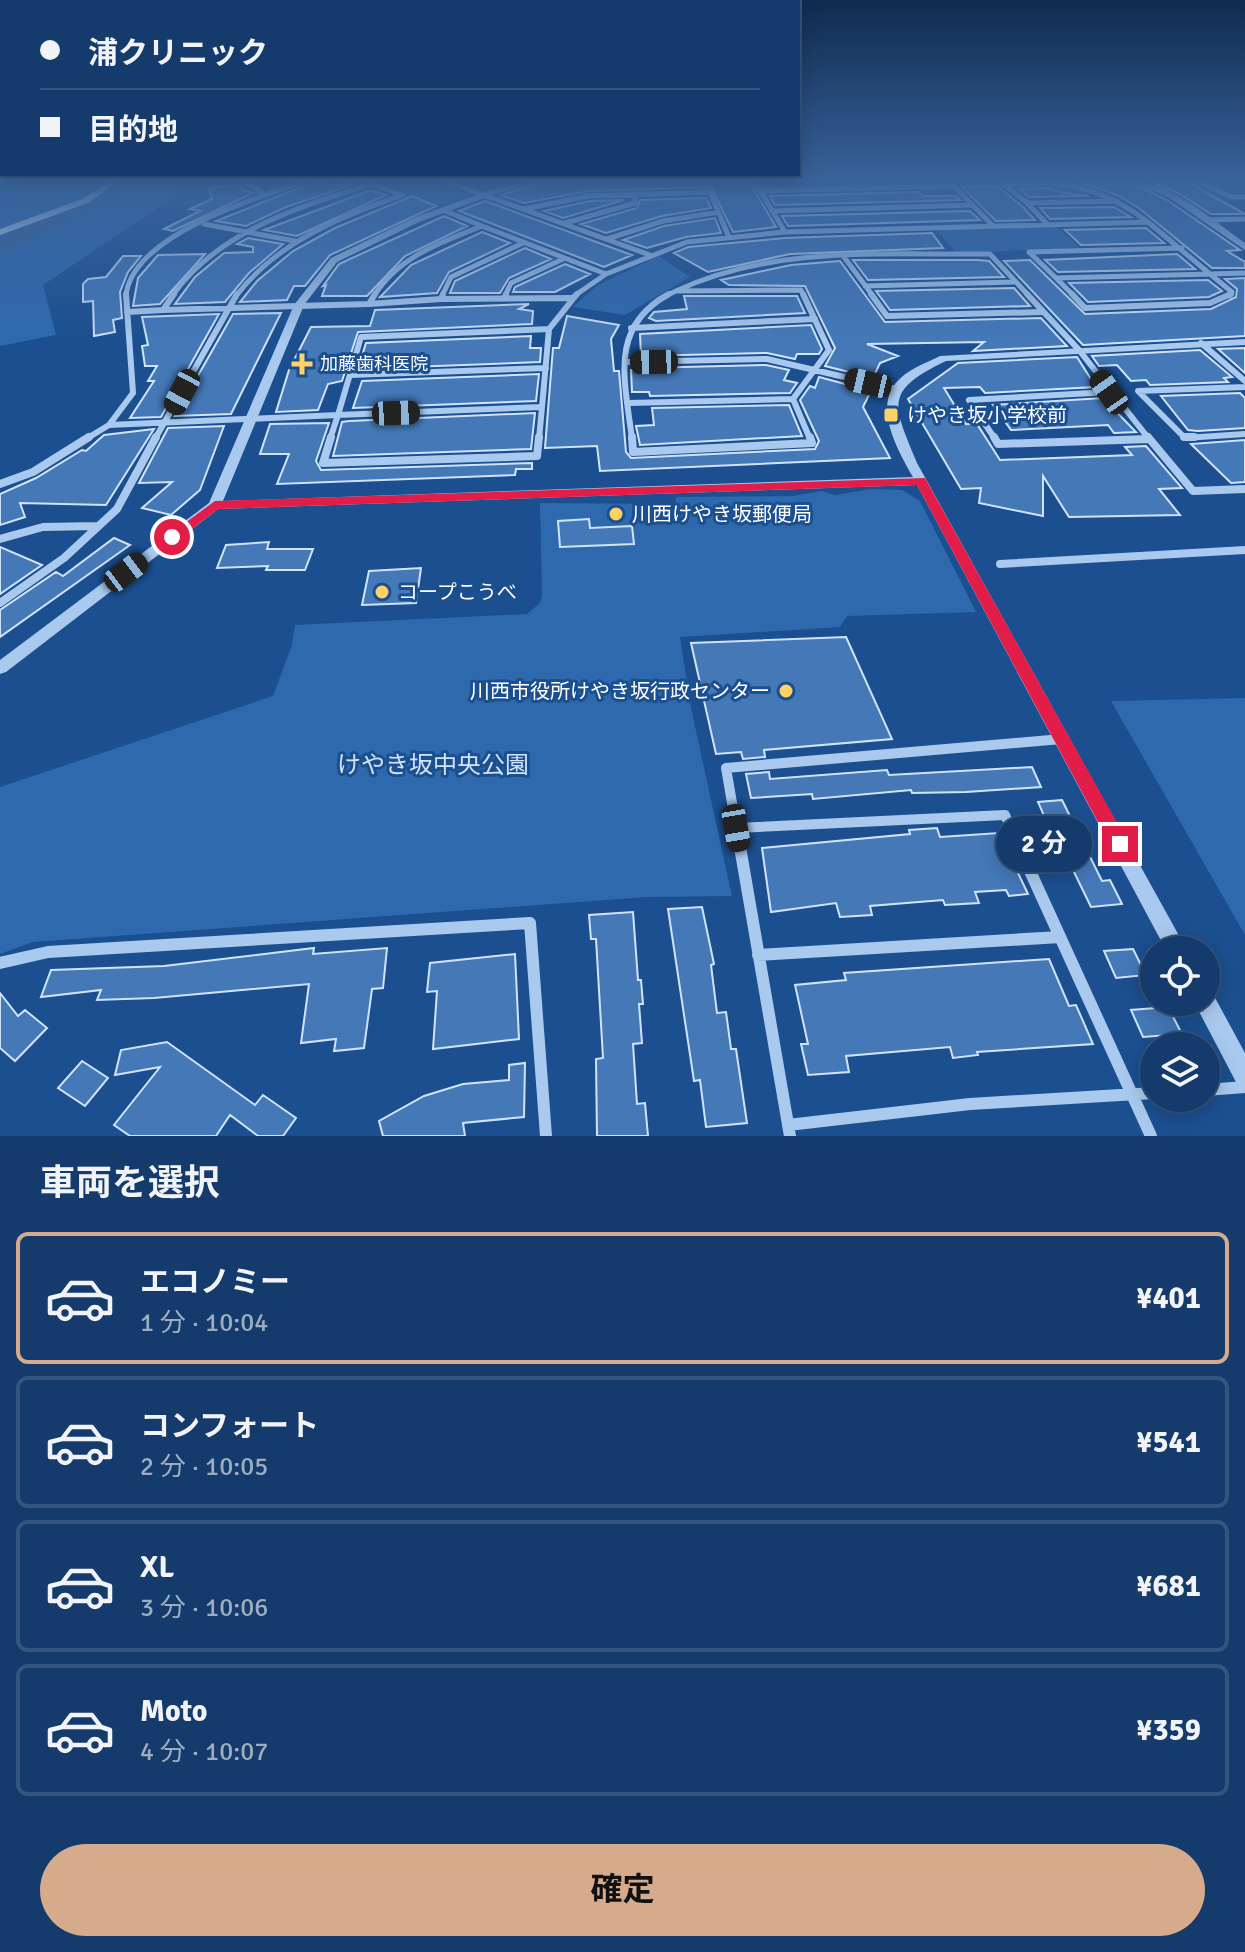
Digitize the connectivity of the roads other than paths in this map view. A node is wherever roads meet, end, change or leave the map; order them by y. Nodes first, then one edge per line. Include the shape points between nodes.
1 (181, 235) edge
2 (245, 235) edge
3 (265, 235) edge
4 (306, 235) edge
5 (380, 235) edge
6 (461, 235) edge
7 (504, 235) edge
8 (595, 235) edge
9 (619, 235) edge
10 (728, 235) edge
11 (1165, 235) edge
12 (1228, 235) edge
13 (606, 239) junction
14 (295, 241) junction
15 (523, 243) junction
16 (1245, 247) edge
17 (1182, 248) junction
18 (651, 255) junction
19 (844, 257) junction
20 (563, 259) junction
21 (1214, 273) junction
22 (1245, 273) edge
23 (606, 274) junction
24 (1056, 278) junction
25 (1014, 282) junction
26 (865, 286) junction
27 (673, 291) junction
28 (505, 297) junction
29 (571, 298) junction
30 (441, 299) junction
31 (369, 304) junction
32 (298, 306) junction
33 (227, 308) junction
34 (163, 310) junction
35 (127, 312) junction
36 (1042, 312) junction
37 (815, 319) junction
38 (631, 328) junction
39 (549, 329) junction
40 (1245, 342) edge
41 (1201, 343) junction
42 (1079, 350) junction
43 (626, 362) junction
44 (546, 368) junction
45 (814, 370) junction
46 (350, 375) junction
47 (1245, 384) edge
48 (896, 389) junction
49 (1109, 392) junction
50 (793, 399) junction
51 (629, 403) junction
52 (542, 407) junction
53 (337, 416) junction
54 (251, 419) junction
55 (165, 423) junction
56 (109, 425) junction
57 (1245, 434) edge
58 (1149, 439) junction
59 (921, 481) junction
60 (0, 484) edge
61 (1245, 489) edge
62 (215, 505) junction
63 (99, 526) junction
64 (0, 539) edge
65 (1245, 550) edge
66 (1000, 564) dead end
67 (0, 603) edge
68 (0, 668) edge
69 (1062, 739) junction
70 (736, 828) junction
71 (1169, 936) edge
72 (1060, 937) junction
73 (758, 955) junction
74 (0, 963) edge
75 (1213, 1016) edge
76 (1245, 1076) edge
77 (1245, 1087) edge
78 (1220, 1089) edge
79 (1132, 1094) junction
80 (1140, 1094) edge
81 (789, 1130) edge
82 (546, 1136) edge
83 (1151, 1136) edge

1 - 35 street via 154,249 129,272
2 - 34 street via 188,276
3 - 14 street
4 - 14 street
5 - 32 street via 334,260
6 - 31 street via 407,258 381,281
7 - 15 street
8 - 13 street
9 - 13 street
10 - 18 street
11 - 17 street
12 - 16 street
13 - 18 street
14 - 33 street via 247,278
15 - 20 street
15 - 30 street via 451,277
17 - 21 street
17 - 24 street via 1029,252
18 - 23 street
19 - 25 street via 990,254
19 - 26 street
19 - 27 street via 755,262 694,279
20 - 23 street
20 - 28 street via 511,283
21 - 22 street
21 - 24 street
21 - 24 street via 1232,292 1223,302 1085,308
23 - 29 street
25 - 26 street
25 - 36 street
26 - 36 street via 887,316
27 - 37 street via 801,290
27 - 38 street via 640,310
28 - 29 street
28 - 30 street
29 - 39 street
30 - 31 street
31 - 32 street
32 - 33 street
32 - 54 street
33 - 34 street
33 - 55 street
34 - 35 street
35 - 56 street via 133,393
36 - 42 street
37 - 38 street
37 - 45 street via 829,350
38 - 43 street
39 - 44 street
39 - 46 street via 361,337
40 - 41 street
41 - 42 street
41 - 47 street
42 - 48 street via 944,358 911,372
42 - 49 street
43 - 45 street via 767,359
43 - 51 street
44 - 46 street
44 - 52 street
45 - 48 street
45 - 50 street
46 - 53 street
47 - 57 street via 1138,391 1185,438
48 - 59 street via 891,415
49 - 58 street
49 - 58 street via 969,400 998,444
50 - 51 street
50 - 51 street via 812,443 633,452
52 - 53 street
52 - 53 street via 537,456 323,463
53 - 54 street
54 - 55 street
54 - 62 street
55 - 56 street
55 - 63 street via 117,509
56 - 60 street via 33,472
58 - 61 street via 1193,491
59 - 62 street
59 - 69 street
62 - 68 street
63 - 64 street via 43,527
63 - 67 street
65 - 66 street
69 - 70 street via 726,768
69 - 71 street
70 - 72 street via 1005,815
70 - 73 street
72 - 73 street
72 - 79 street
73 - 81 street
74 - 82 street via 48,952 530,923
75 - 76 street
77 - 78 street
79 - 80 street
79 - 81 street via 970,1104
79 - 83 street

